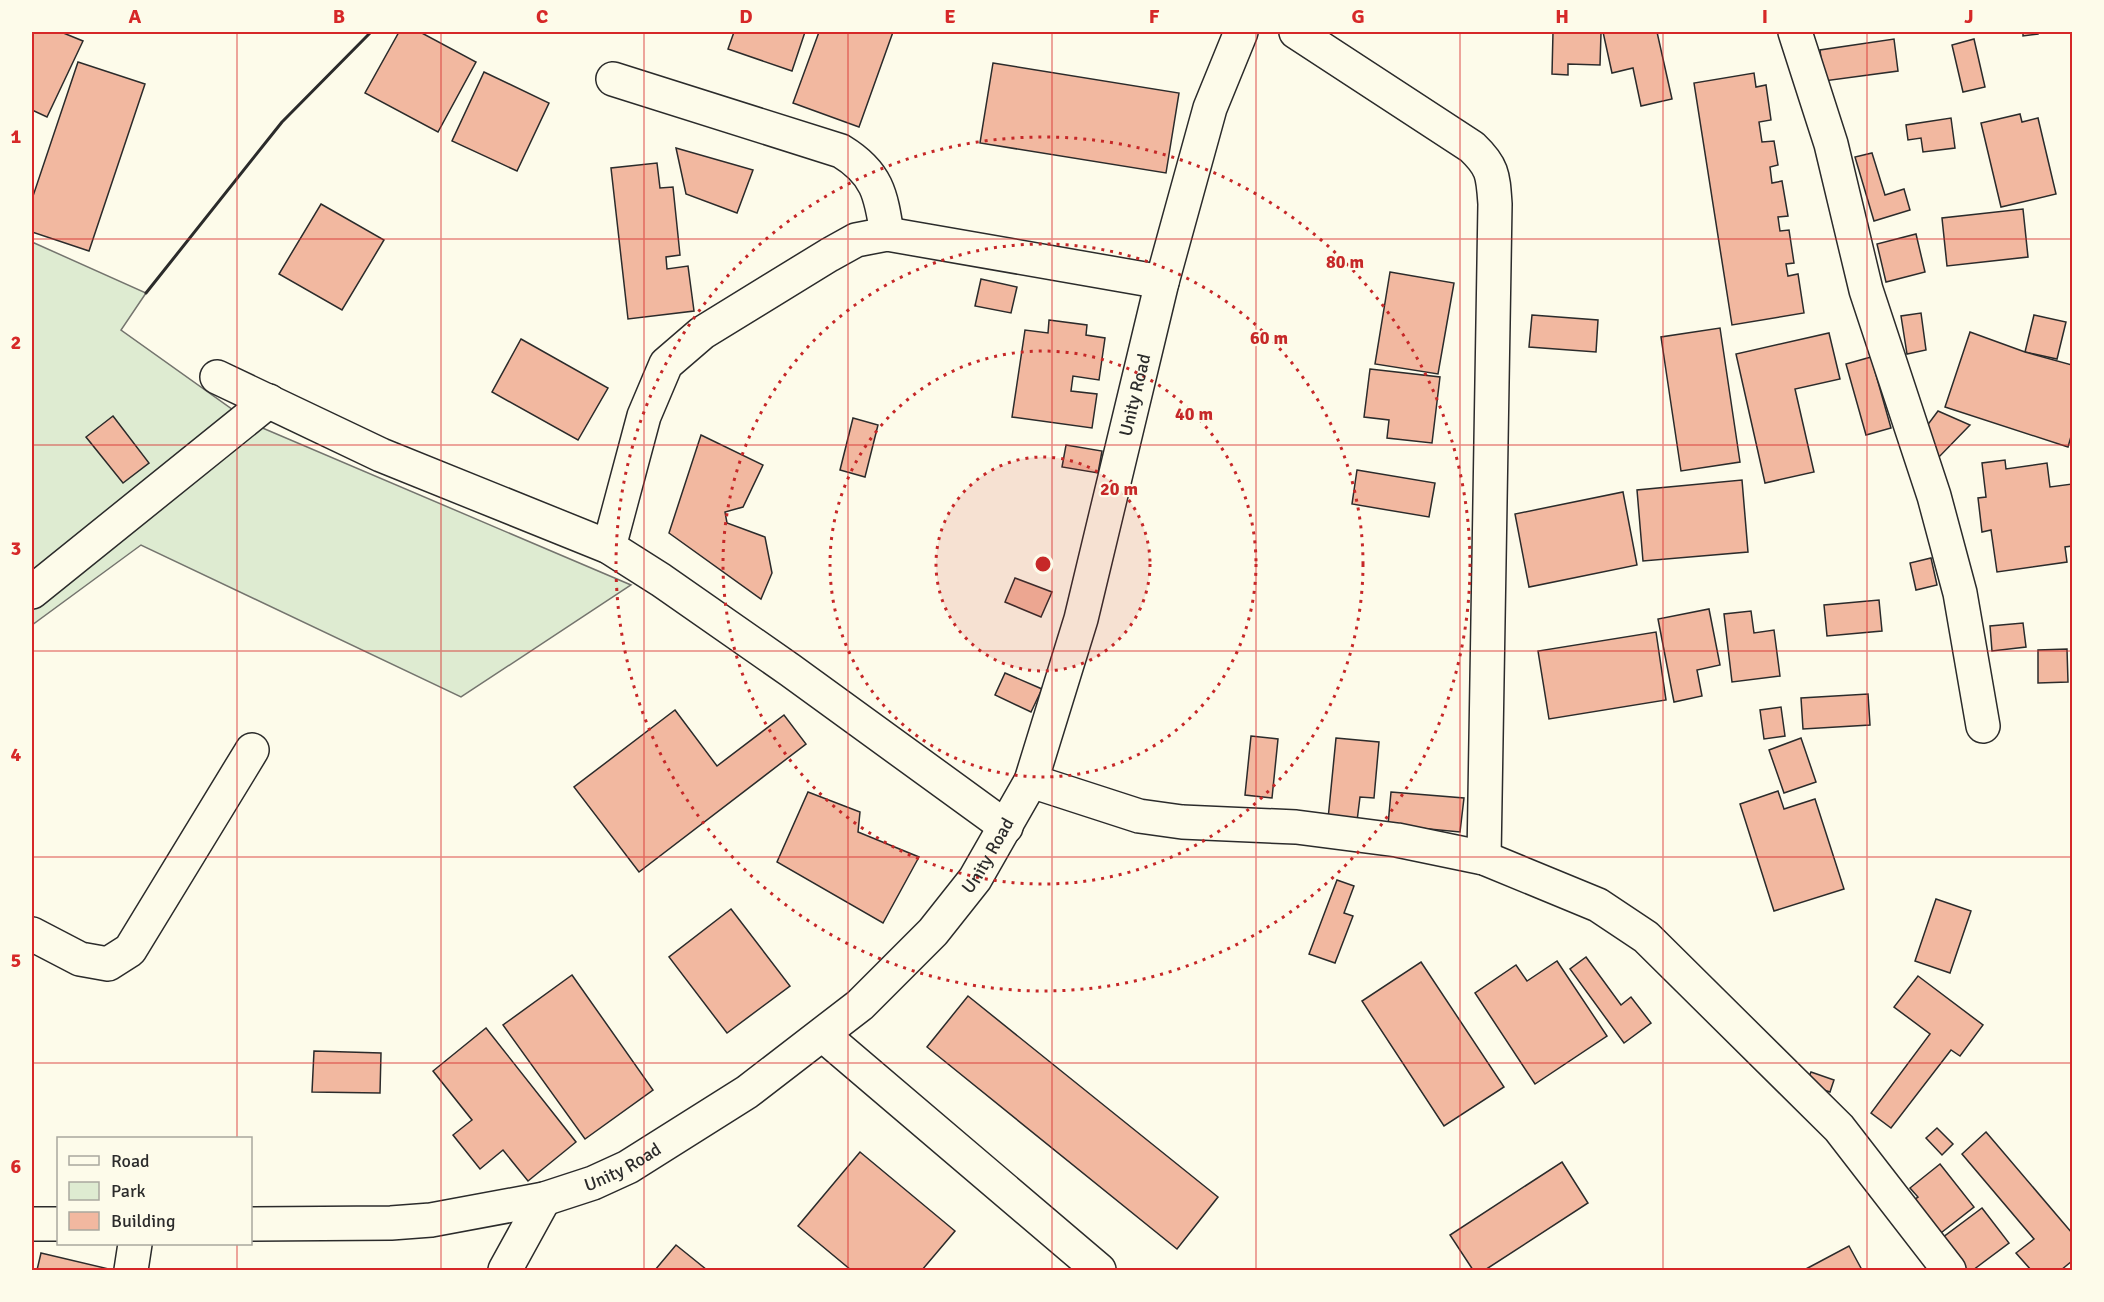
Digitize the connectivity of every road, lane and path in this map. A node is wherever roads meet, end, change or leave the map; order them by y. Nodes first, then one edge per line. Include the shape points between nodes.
1 (1241, 32) edge
2 (1296, 32) edge
3 (1795, 32) edge
4 (613, 79) dead end
5 (887, 234) junction
6 (1162, 282) junction
7 (217, 377) dead end
8 (269, 401) junction
9 (609, 547) junction
10 (32, 592) edge
11 (1983, 726) dead end
12 (252, 750) dead end
13 (1030, 781) junction
14 (1006, 827) junction
15 (1484, 858) junction
16 (32, 934) edge
17 (823, 1035) junction
18 (544, 1199) junction
19 (32, 1224) edge
20 (57, 1224) edge
21 (252, 1224) edge
22 (135, 1245) edge
23 (131, 1270) edge
24 (505, 1270) edge
25 (1099, 1270) edge
26 (1949, 1270) edge

1 - 6 street, Unity Road via 1210,108
2 - 15 street via 1472,147 1488,162 1492,173 1495,216
3 - 11 street via 1831,144 1866,290 1934,496 1960,593
4 - 5 street via 840,151 858,162 871,177 882,204
5 - 6 street
5 - 9 street via 856,240 828,255 702,333 666,364 644,416
6 - 13 street, Unity Road via 1081,619
7 - 8 street
8 - 9 street via 381,454
8 - 10 street
9 - 14 street via 781,664
12 - 16 street via 130,950 108,964 80,958
13 - 14 street, Unity Road
13 - 15 street via 1139,816 1296,827 1397,840
14 - 17 street, Unity Road via 975,879 933,932 890,978
15 - 26 street via 1598,905 1646,937 1839,1128
17 - 18 street, Unity Road via 747,1092 628,1167
17 - 25 street
18 - 21 street, Unity Road via 431,1220
18 - 24 street
19 - 20 street
22 - 23 street

